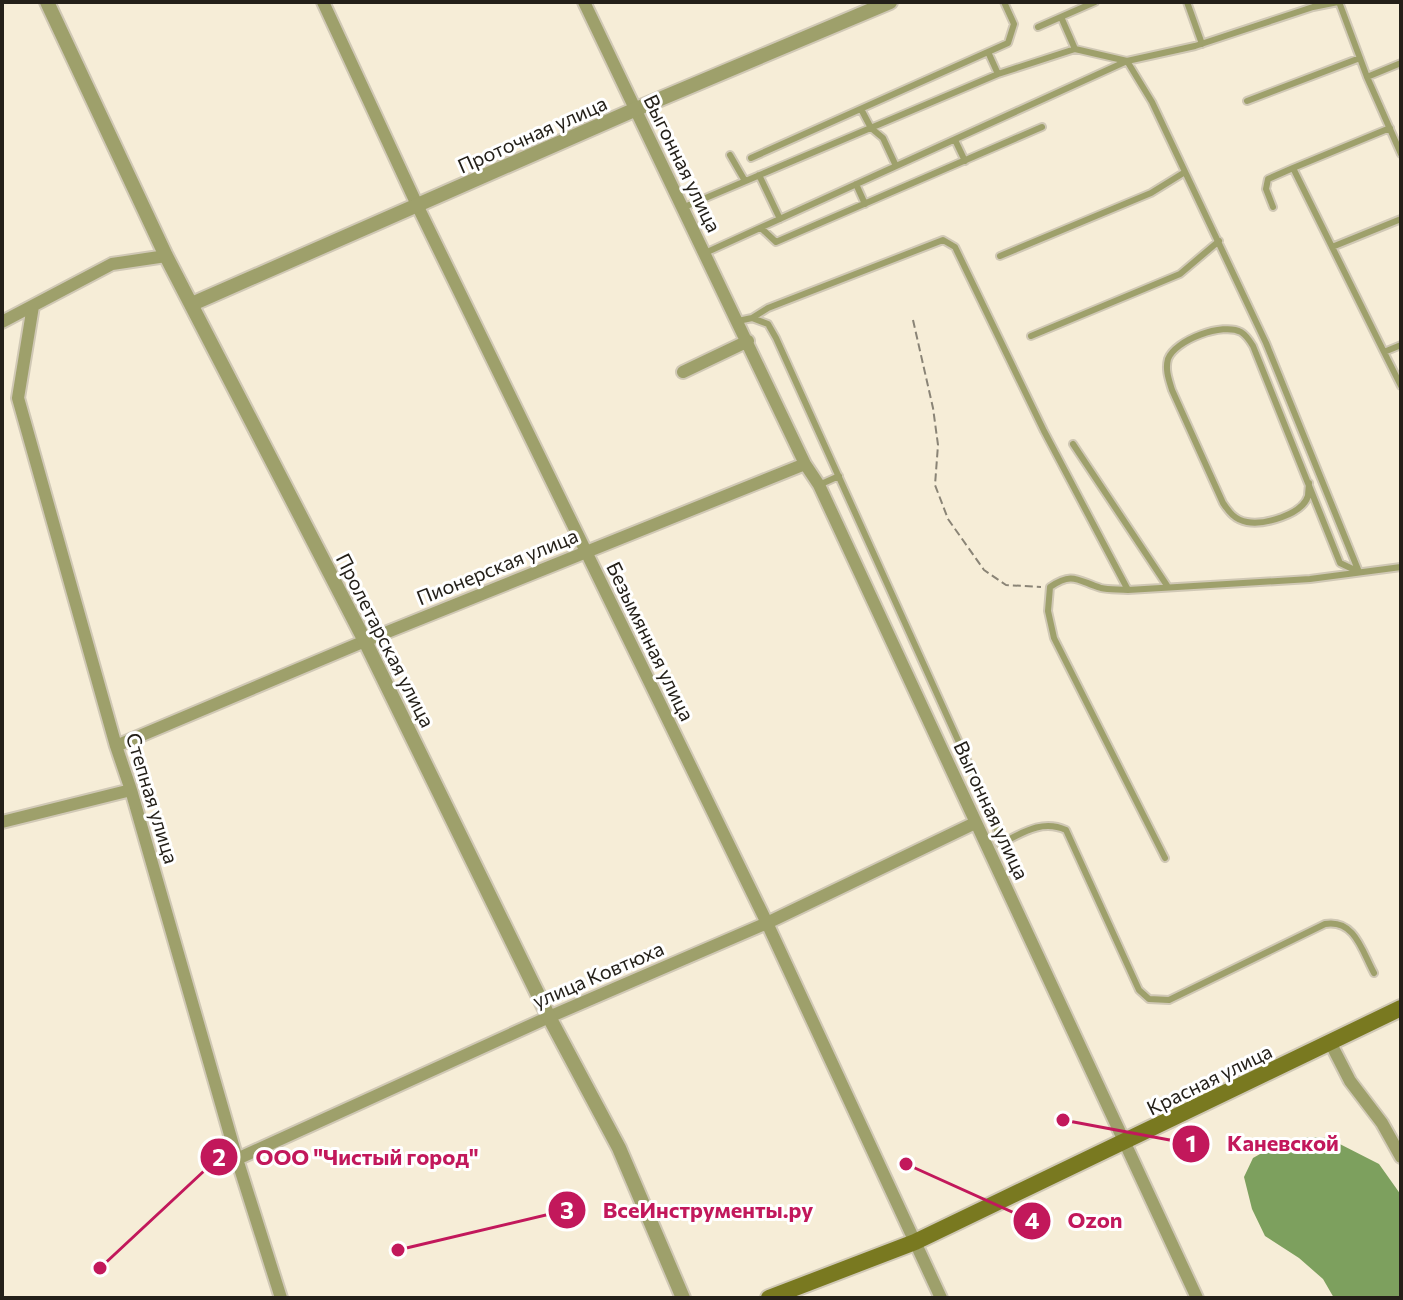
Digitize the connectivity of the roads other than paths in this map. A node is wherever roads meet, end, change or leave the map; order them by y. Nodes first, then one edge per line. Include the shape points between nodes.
1 (47, 2) edge
2 (323, 2) edge
3 (584, 2) edge
4 (1004, 2) edge
5 (1095, 2) edge
6 (1187, 2) edge
7 (1338, 2) edge
8 (879, 4) edge
9 (1312, 5) edge
10 (1061, 17) junction
11 (1038, 27) dead end
12 (1202, 44) junction
13 (1075, 49) junction
14 (988, 52) junction
15 (1360, 58) junction
16 (1127, 61) junction
17 (1401, 63) edge
18 (998, 74) junction
19 (1367, 77) junction
20 (1247, 101) dead end
21 (861, 109) junction
22 (634, 110) junction
23 (1042, 127) dead end
24 (871, 128) junction
25 (1390, 128) junction
26 (955, 140) junction
27 (1401, 154) edge
28 (730, 155) dead end
29 (751, 158) dead end
30 (965, 161) junction
31 (896, 166) junction
32 (1293, 168) junction
33 (1185, 172) junction
34 (759, 175) junction
35 (745, 181) junction
36 (856, 184) junction
37 (865, 204) junction
38 (418, 207) junction
39 (1273, 207) dead end
40 (682, 208) junction
41 (780, 219) junction
42 (1401, 219) edge
43 (761, 228) junction
44 (1219, 241) junction
45 (1332, 247) junction
46 (705, 253) junction
47 (166, 256) junction
48 (1000, 256) dead end
49 (192, 304) junction
50 (33, 306) junction
51 (752, 318) junction
52 (738, 321) junction
53 (2, 322) edge
54 (1031, 336) dead end
55 (748, 341) junction
56 (1401, 345) edge
57 (1384, 352) junction
58 (683, 372) dead end
59 (1401, 386) edge
60 (1073, 444) dead end
61 (805, 464) junction
62 (839, 476) junction
63 (1309, 483) junction
64 (819, 485) junction
65 (585, 552) junction
66 (1401, 567) edge
67 (1359, 572) junction
68 (1168, 587) junction
69 (1128, 590) junction
70 (365, 641) junction
71 (116, 746) junction
72 (965, 757) junction
73 (949, 765) junction
74 (131, 790) junction
75 (2, 822) edge
76 (975, 823) junction
77 (996, 848) junction
78 (1165, 858) dead end
79 (767, 923) junction
80 (1374, 973) dead end
81 (1401, 1008) edge
82 (549, 1017) junction
83 (1330, 1042) junction
84 (1123, 1143) junction
85 (1401, 1157) edge
86 (237, 1159) junction
87 (915, 1242) junction
88 (281, 1298) edge
89 (683, 1298) edge
90 (769, 1298) edge
91 (941, 1298) edge
92 (1197, 1298) edge

1 - 47 street, Пролетарская улица
2 - 38 street, Безымянная улица
3 - 22 street, Выгонная улица
4 - 14 lane via 1014,24 1008,43
5 - 10 lane
6 - 12 lane
7 - 9 lane
7 - 15 lane
8 - 22 street, Проточная улица
9 - 12 lane
10 - 11 lane
10 - 13 lane
12 - 16 lane
13 - 16 lane
13 - 18 lane
14 - 18 lane
14 - 21 lane
15 - 19 lane
15 - 20 lane
16 - 26 lane
16 - 33 lane
17 - 19 lane
18 - 24 lane
19 - 25 lane
21 - 24 lane
21 - 29 lane
22 - 38 street, Проточная улица
22 - 40 street, Выгонная улица
23 - 30 lane
24 - 31 lane via 883,138
24 - 34 lane
25 - 27 lane
25 - 32 lane
26 - 30 lane
26 - 31 lane
28 - 35 lane
30 - 37 lane
31 - 36 lane
32 - 39 lane via 1268,179
32 - 45 lane
33 - 44 lane
33 - 48 lane via 1151,193
34 - 35 lane
34 - 41 lane
35 - 40 lane
36 - 37 lane
36 - 41 lane
37 - 43 lane via 776,242
38 - 49 street, Проточная улица
38 - 65 street, Безымянная улица
40 - 46 street, Выгонная улица
41 - 43 lane
42 - 45 lane
43 - 46 lane
44 - 54 lane via 1180,274
44 - 67 lane
45 - 57 lane
46 - 52 street, Выгонная улица
47 - 49 street, Пролетарская улица
47 - 50 street via 112,264
49 - 70 street, Пролетарская улица
50 - 53 street
50 - 71 street, Степная улица via 18,398
51 - 52 lane
51 - 62 lane via 768,324 776,338
51 - 69 lane via 943,240 955,247
52 - 55 street, Выгонная улица
55 - 58 street
55 - 61 street, Выгонная улица
56 - 57 lane
57 - 59 lane
60 - 68 lane
61 - 64 street, Выгонная улица
61 - 65 street, Пионерская улица
62 - 64 lane
62 - 72 lane
63 - 63 lane via 1243,333 1212,330 1178,346 1169,357 1172,390 1231,515 1260,523 1290,513 1303,504
63 - 67 lane via 1340,563
64 - 73 street, Выгонная улица
65 - 70 street, Пионерская улица
65 - 79 street, Безымянная улица
66 - 67 lane
67 - 68 lane
68 - 69 lane
69 - 78 lane via 1102,588 1079,578 1060,580 1050,587 1048,611 1054,638
70 - 71 street, Пионерская улица
70 - 82 street, Пролетарская улица
71 - 74 street, Степная улица
72 - 73 lane
72 - 77 lane via 995,822
73 - 76 street, Выгонная улица
74 - 75 street
74 - 86 street, Степная улица
76 - 77 street, Выгонная улица
76 - 79 street, улица Ковтюха
77 - 80 lane via 1041,825 1066,830 1139,990 1149,999 1169,1000 1336,922 1354,934
77 - 84 street, Выгонная улица
79 - 82 street, улица Ковтюха
79 - 87 street, Безымянная улица
81 - 83 main road, Красная улица
82 - 86 street, улица Ковтюха
82 - 89 street, Пролетарская улица via 619,1148
83 - 84 main road, Красная улица
83 - 85 street
84 - 87 main road, Красная улица
84 - 92 street, Выгонная улица
86 - 88 street, Степная улица
87 - 90 main road, Красная улица
87 - 91 street, Безымянная улица

